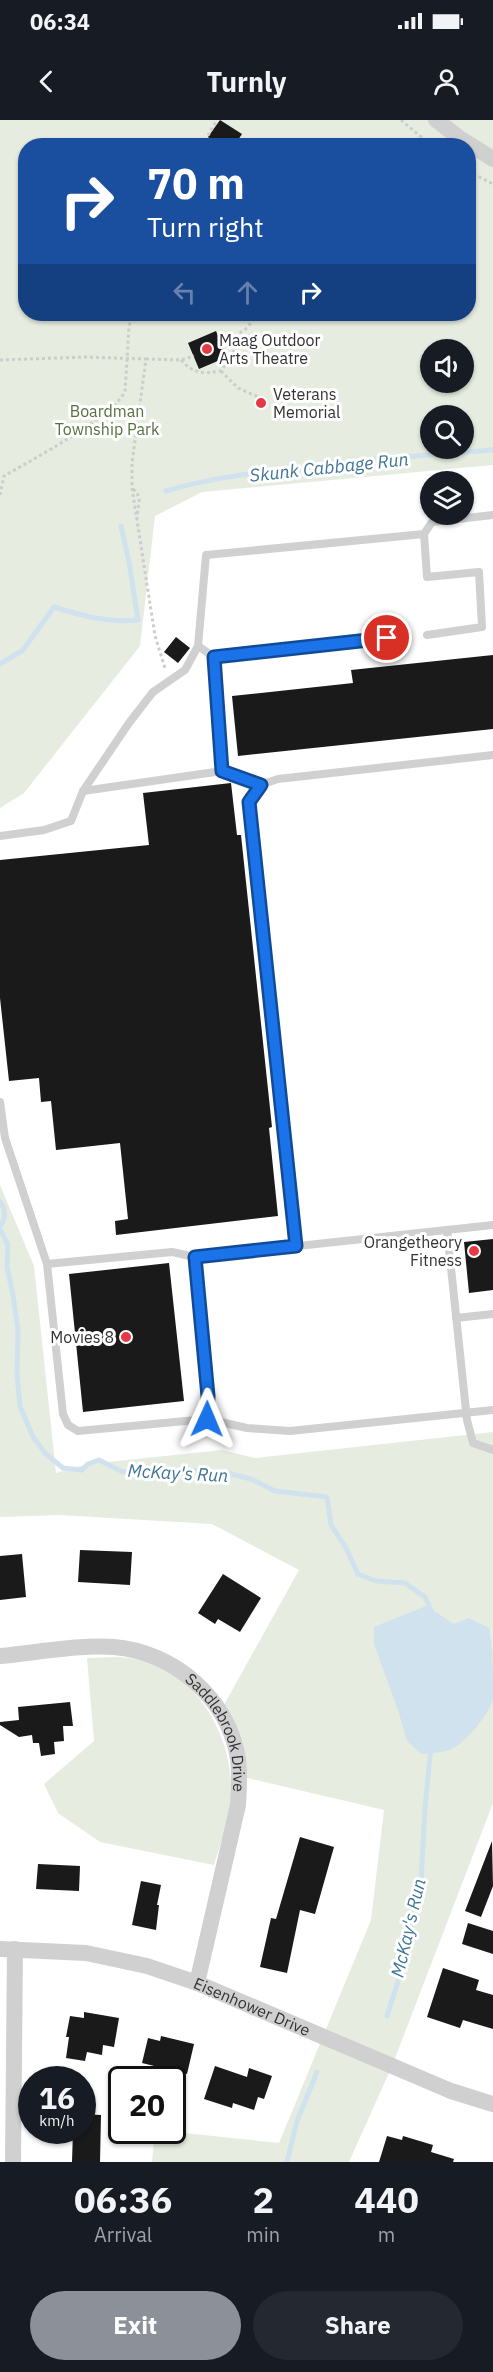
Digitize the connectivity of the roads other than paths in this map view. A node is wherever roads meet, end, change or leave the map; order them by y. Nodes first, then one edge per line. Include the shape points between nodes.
1 (440, 121) edge
2 (464, 138) edge
3 (476, 147) edge
4 (493, 159) edge
5 (493, 515) edge
6 (424, 534) junction
7 (427, 635) dead end
8 (387, 638) dead end
9 (198, 646) junction
10 (214, 657) junction
11 (493, 755) edge
12 (222, 771) junction
13 (261, 785) junction
14 (84, 790) junction
15 (0, 836) edge
16 (0, 1102) edge
17 (493, 1225) edge
18 (447, 1230) junction
19 (296, 1246) junction
20 (195, 1257) junction
21 (47, 1264) junction
22 (493, 1314) edge
23 (456, 1318) junction
24 (493, 1410) edge
25 (466, 1413) junction
26 (207, 1419) junction
27 (493, 1450) edge
28 (0, 1656) edge
29 (7, 1949) edge
30 (196, 1983) junction
31 (493, 2104) edge
32 (13, 2162) edge

1 - 2 street
3 - 4 street
5 - 6 lane via 432,522
6 - 7 lane via 427,578 479,572 482,627
6 - 9 lane via 206,555
8 - 10 lane
9 - 10 lane
9 - 14 lane via 185,670 153,692
10 - 12 lane
11 - 13 lane via 278,779
12 - 13 lane
12 - 14 lane
13 - 19 lane via 249,802
14 - 15 lane via 71,821 44,830
16 - 21 lane via 5,1138
17 - 18 lane
18 - 19 lane
18 - 23 lane
19 - 20 lane
20 - 21 lane via 172,1252
20 - 26 lane
21 - 26 lane via 63,1414 68,1425 78,1431
22 - 23 lane
23 - 25 lane
24 - 25 lane
25 - 26 lane via 290,1431 247,1428
25 - 27 lane via 473,1443
28 - 30 street, Saddlebrook Drive via 106,1647 136,1651 182,1671 220,1712 233,1741 240,1782 238,1805
29 - 30 street, Eisenhower Drive via 102,1955
29 - 32 street
30 - 31 street, Eisenhower Drive via 451,2091

